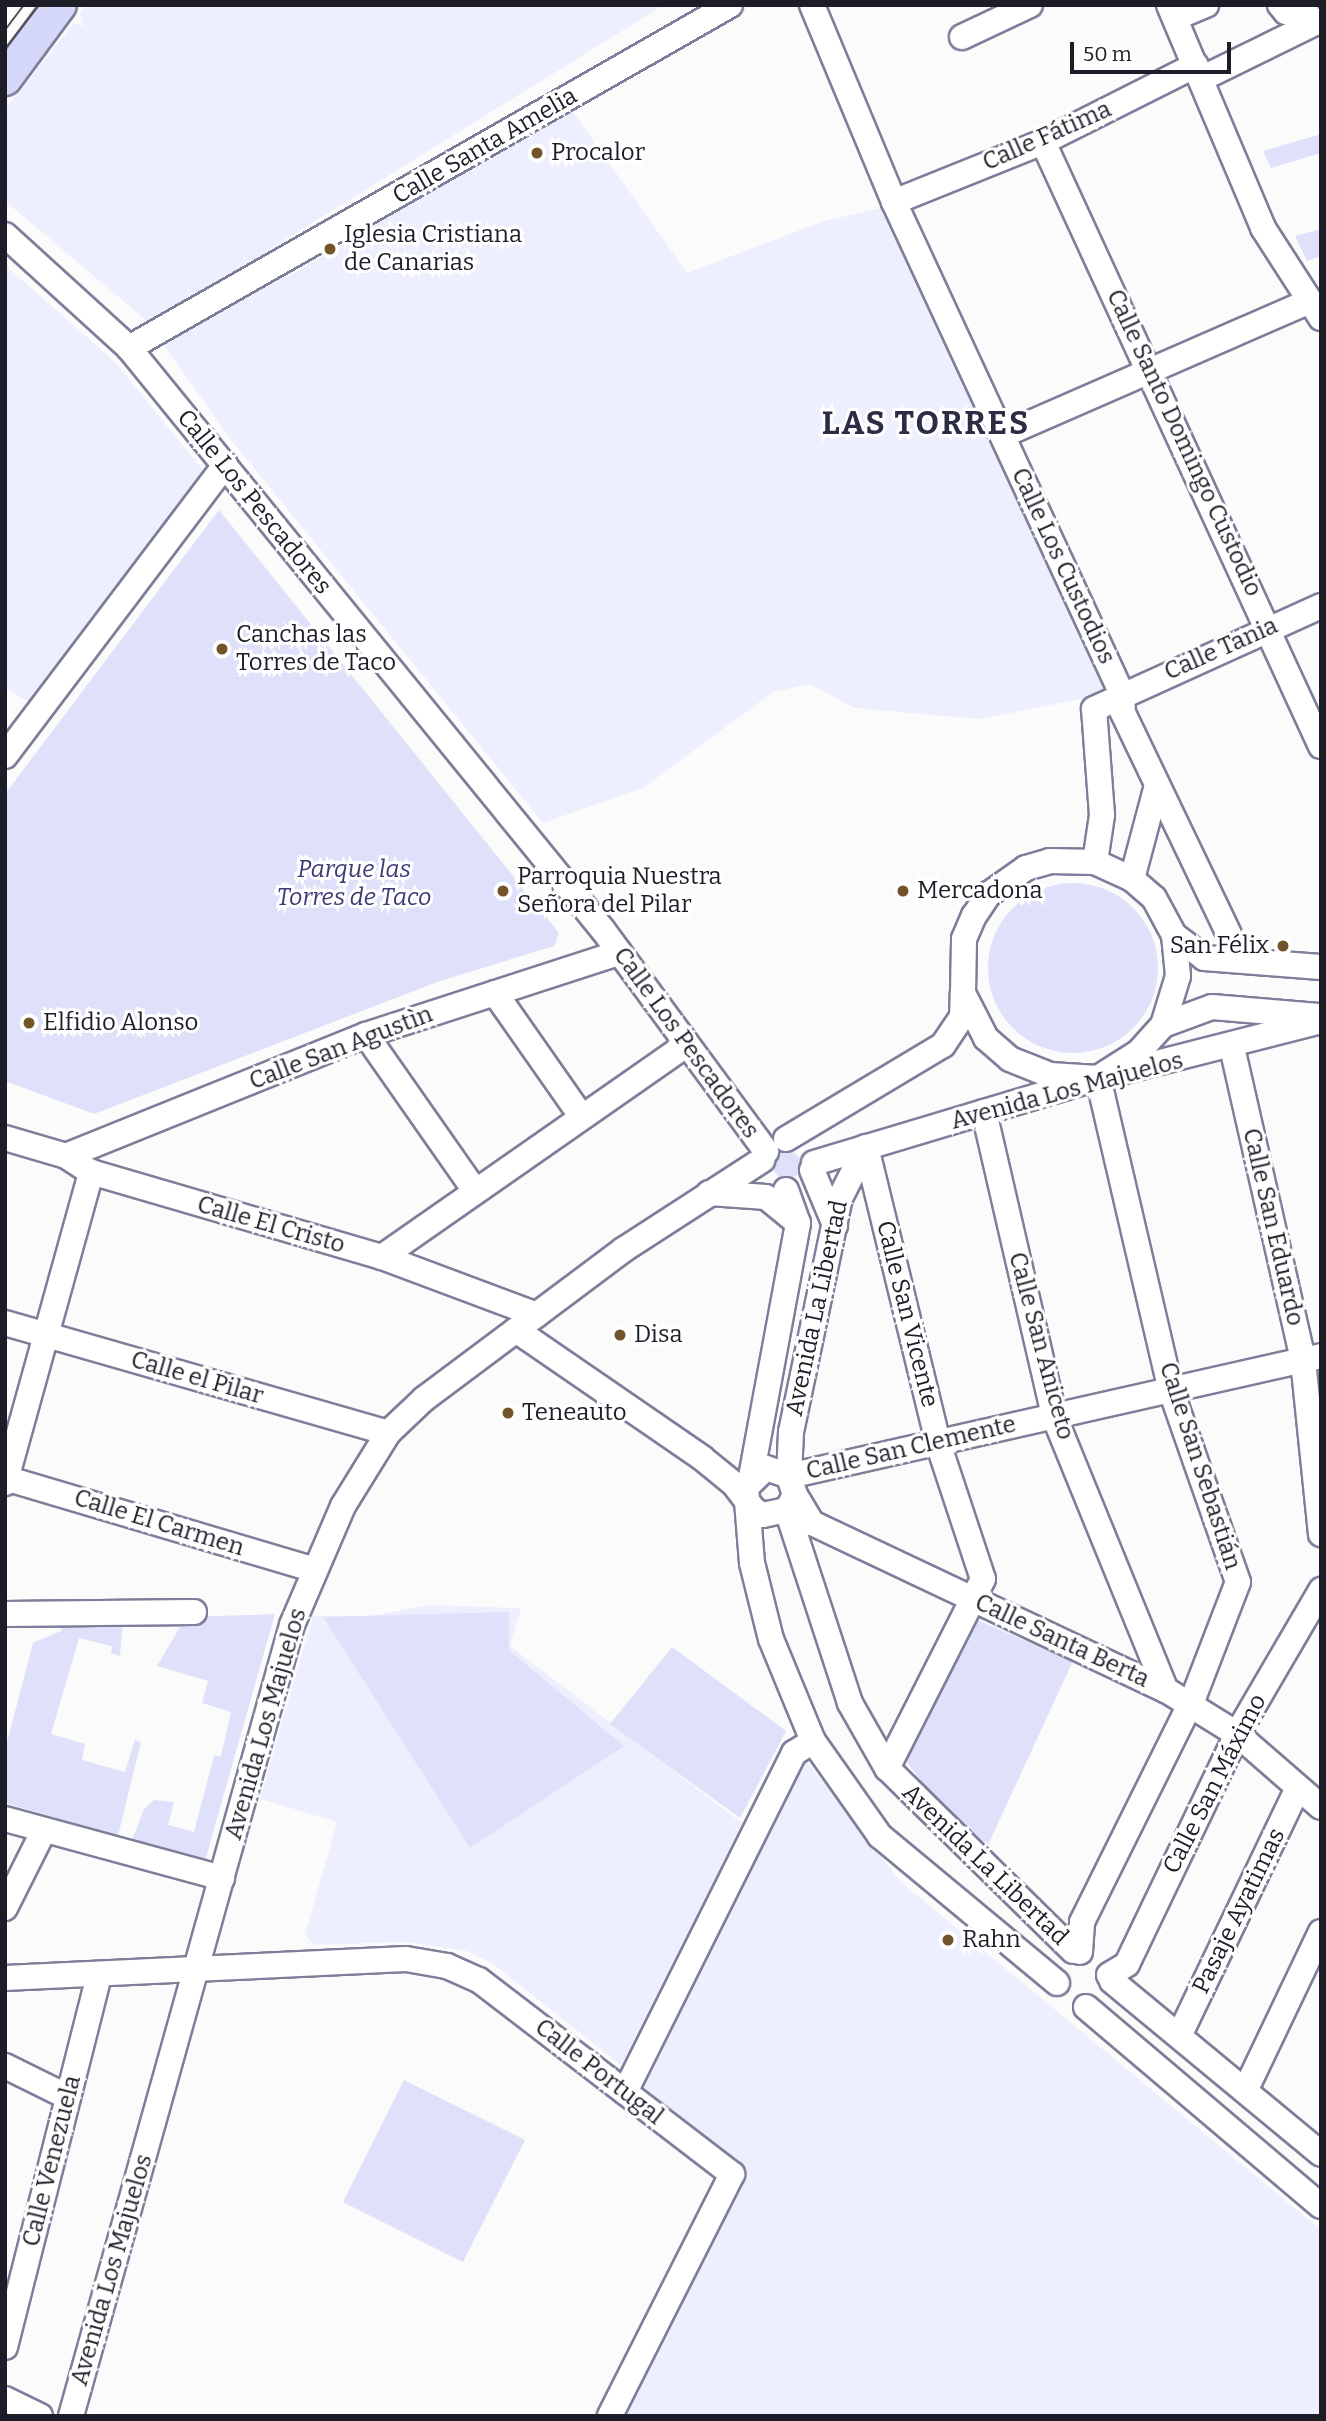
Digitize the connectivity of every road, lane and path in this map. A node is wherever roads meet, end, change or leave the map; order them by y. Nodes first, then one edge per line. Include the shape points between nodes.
1 (60, 5) edge
2 (730, 5) edge
3 (812, 5) edge
4 (1030, 5) edge
5 (1206, 5) edge
6 (1280, 5) edge
7 (1306, 5) edge
8 (1172, 11) edge
9 (1321, 20) edge
10 (962, 37) dead end
11 (1200, 71) junction
12 (5, 79) edge
13 (1043, 142) junction
14 (894, 202) junction
15 (5, 235) edge
16 (1315, 310) edge
17 (129, 348) junction
18 (1151, 371) junction
19 (1003, 435) junction
20 (225, 465) junction
21 (1321, 606) edge
22 (1269, 626) junction
23 (1122, 694) junction
24 (1321, 746) edge
25 (5, 756) edge
26 (1157, 785) junction
27 (1095, 862) junction
28 (1132, 879) junction
29 (1228, 934) dead end
30 (1174, 935) junction
31 (620, 953) junction
32 (1321, 967) edge
33 (495, 993) junction
34 (963, 993) junction
35 (1321, 1016) edge
36 (1321, 1021) edge
37 (1163, 1025) junction
38 (366, 1035) junction
39 (686, 1045) junction
40 (1232, 1047) junction
41 (1098, 1078) junction
42 (984, 1112) junction
43 (580, 1116) junction
44 (5, 1138) edge
45 (866, 1147) junction
46 (66, 1156) junction
47 (773, 1164) junction
48 (813, 1166) junction
49 (90, 1172) junction
50 (474, 1189) junction
51 (709, 1193) junction
52 (798, 1223) junction
53 (835, 1227) junction
54 (382, 1257) junction
55 (537, 1315) junction
56 (5, 1323) edge
57 (516, 1330) junction
58 (44, 1335) junction
59 (1312, 1358) edge
60 (1171, 1391) junction
61 (1054, 1416) junction
62 (388, 1433) junction
63 (938, 1443) junction
64 (6, 1479) edge
65 (749, 1489) junction
66 (790, 1494) junction
67 (1321, 1534) edge
68 (312, 1569) junction
69 (1321, 1590) edge
70 (973, 1599) junction
71 (194, 1612) dead end
72 (5, 1615) edge
73 (1150, 1656) junction
74 (1121, 1668) junction
75 (1166, 1690) junction
76 (1190, 1704) junction
77 (1237, 1734) junction
78 (813, 1741) junction
79 (887, 1768) junction
80 (1298, 1788) junction
81 (1321, 1807) edge
82 (5, 1819) edge
83 (44, 1830) junction
84 (222, 1878) junction
85 (5, 1908) edge
86 (1321, 1933) edge
87 (1077, 1952) junction
88 (195, 1972) junction
89 (99, 1975) junction
90 (5, 1978) edge
91 (1110, 1978) junction
92 (1057, 1983) junction
93 (1086, 2007) junction
94 (1180, 2034) junction
95 (5, 2066) edge
96 (1246, 2090) junction
97 (625, 2092) junction
98 (68, 2097) junction
99 (1318, 2145) edge
100 (1321, 2206) edge
101 (5, 2347) edge
102 (5, 2399) edge
103 (40, 2416) edge
104 (71, 2416) edge
105 (610, 2416) edge

1 - 12 main road
2 - 17 street, Calle Santa Amelia
3 - 14 street, Calle Los Custodios
4 - 10 street
5 - 8 street
6 - 7 street via 1286,12
8 - 11 street
9 - 11 street, Calle Fátima
11 - 13 street, Calle Fátima
11 - 16 street via 1263,228
13 - 14 street, Calle Fátima
13 - 18 street, Calle Santo Domingo Custodio
14 - 19 street, Calle Los Custodios
15 - 17 street, Calle Los Pescadores
16 - 18 street
17 - 20 street, Calle Los Pescadores
18 - 19 street
18 - 22 street, Calle Santo Domingo Custodio
19 - 23 street, Calle Los Custodios
20 - 25 street
20 - 31 street, Calle Los Pescadores
21 - 22 street, Calle Tania
22 - 23 street, Calle Tania
22 - 24 street, Calle Santo Domingo Custodio
23 - 26 street, Calle Los Custodios via 1123,713
23 - 27 street, Calle Tania via 1094,709 1102,815
26 - 28 street
26 - 29 street, Calle Los Custodios
27 - 28 street
27 - 34 street via 1068,859 1026,868 989,894 964,939
28 - 30 street via 1154,898
30 - 32 street via 1204,958
30 - 37 street via 1178,976
31 - 33 street, Calle San Agustìn
31 - 39 street, Calle Los Pescadores
33 - 38 street, Calle San Agustìn
33 - 43 street
34 - 41 street via 986,1038 1010,1059 1051,1075
34 - 47 street, Avenida Los Majuelos via 962,1017 943,1045
35 - 37 street, Avenida Los Majuelos via 1212,1007
36 - 40 street, Avenida Los Majuelos
37 - 41 street via 1139,1052
38 - 46 street, Calle San Agustìn
38 - 50 street
39 - 43 street
39 - 47 street, Calle Los Pescadores
40 - 41 street, Avenida Los Majuelos
40 - 59 street, Calle San Eduardo
41 - 42 street, Avenida Los Majuelos
41 - 60 street, Calle San Sebastián
42 - 45 street, Avenida Los Majuelos
42 - 61 street, Calle San Aniceto
43 - 50 street
44 - 46 street, Calle El Cristo
45 - 48 street, Avenida Los Majuelos
45 - 53 street, Avenida La Libertad via 847,1174
45 - 63 street, Calle San Vicente
46 - 49 street, Calle El Cristo
47 - 48 street via 807,1181
47 - 48 street via 799,1142
47 - 51 street, Avenida Los Majuelos
47 - 52 street, Avenida La Libertad
48 - 53 street
49 - 54 street, Calle El Cristo
49 - 58 street
50 - 54 street
51 - 52 street via 766,1198
51 - 55 street, Avenida Los Majuelos
52 - 65 street, Avenida La Libertad
53 - 66 street, Avenida La Libertad via 790,1432
54 - 55 street, Calle El Cristo
55 - 57 street, Avenida Los Majuelos
56 - 58 street, Calle el Pilar
57 - 62 street, Avenida Los Majuelos
57 - 65 street
58 - 62 street, Calle el Pilar
58 - 64 street
59 - 60 street, Calle San Clemente
59 - 67 street, Calle San Eduardo
60 - 61 street, Calle San Clemente
60 - 76 street, Calle San Sebastián via 1238,1582
61 - 63 street, Calle San Clemente
61 - 73 street, Calle San Aniceto
62 - 68 street, Avenida Los Majuelos
63 - 66 street, Calle San Clemente
63 - 70 street, Calle San Vicente via 983,1579
64 - 68 street, Calle El Carmen
65 - 66 street via 766,1468
65 - 66 street via 763,1515
65 - 78 street, Avenida La Libertad via 752,1563 771,1639
66 - 70 street, Calle Santa Berta via 812,1523
66 - 79 street, Avenida La Libertad via 850,1703
68 - 84 street, Avenida Los Majuelos
69 - 77 street, Calle San Máximo
70 - 74 street, Calle Santa Berta
70 - 79 street, Calle San Vicente
71 - 72 street
73 - 74 street via 1138,1667
73 - 75 street, Calle San Aniceto
74 - 75 street, Calle Santa Berta
75 - 76 street, Calle Santa Berta
76 - 77 street, Calle Santa Berta
76 - 87 street, Calle San Sebastián via 1082,1922
77 - 80 street, Calle Santa Berta
77 - 91 street, Calle San Máximo via 1127,1964
78 - 92 street, Avenida La Libertad via 880,1836
78 - 97 street via 794,1753
79 - 87 street, Avenida La Libertad
80 - 81 street, Calle Santa Berta
80 - 94 street, Pasaje Ayatimas
82 - 83 street
83 - 84 street
83 - 85 street
84 - 88 street, Avenida Los Majuelos
86 - 96 street
87 - 91 street
87 - 92 street via 1060,1963
88 - 89 street, Calle Portugal
88 - 97 street, Calle Portugal via 406,1959 447,1966 479,1980
88 - 104 street, Avenida Los Majuelos
89 - 90 street, Calle Portugal
89 - 98 street, Calle Venezuela
91 - 93 street via 1106,1998
91 - 94 street
92 - 93 street
93 - 100 street
94 - 96 street
95 - 98 street
96 - 99 street
97 - 105 street, Calle Portugal via 732,2174
98 - 101 street, Calle Venezuela
102 - 103 street

